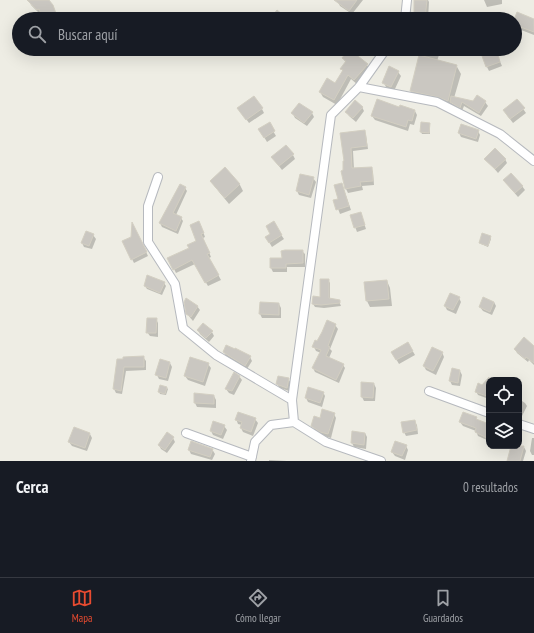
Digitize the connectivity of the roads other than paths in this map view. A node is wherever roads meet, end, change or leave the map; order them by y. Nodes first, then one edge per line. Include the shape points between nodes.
1 (407, 0) edge
2 (406, 12) edge
3 (381, 56) edge
4 (359, 87) junction
5 (534, 161) edge
6 (158, 177) dead end
7 (429, 391) dead end
8 (292, 400) junction
9 (486, 412) edge
10 (294, 422) junction
11 (522, 425) edge
12 (534, 429) edge
13 (186, 433) dead end
14 (252, 459) edge
15 (381, 461) edge

1 - 2 street
3 - 4 street
4 - 5 street via 437,102 500,134
4 - 8 street via 331,115
6 - 8 street via 148,206 148,242 175,284 183,328 216,355
7 - 9 street
8 - 10 street
10 - 14 street via 270,425 255,442
10 - 15 street via 326,442
11 - 12 street
13 - 14 street

